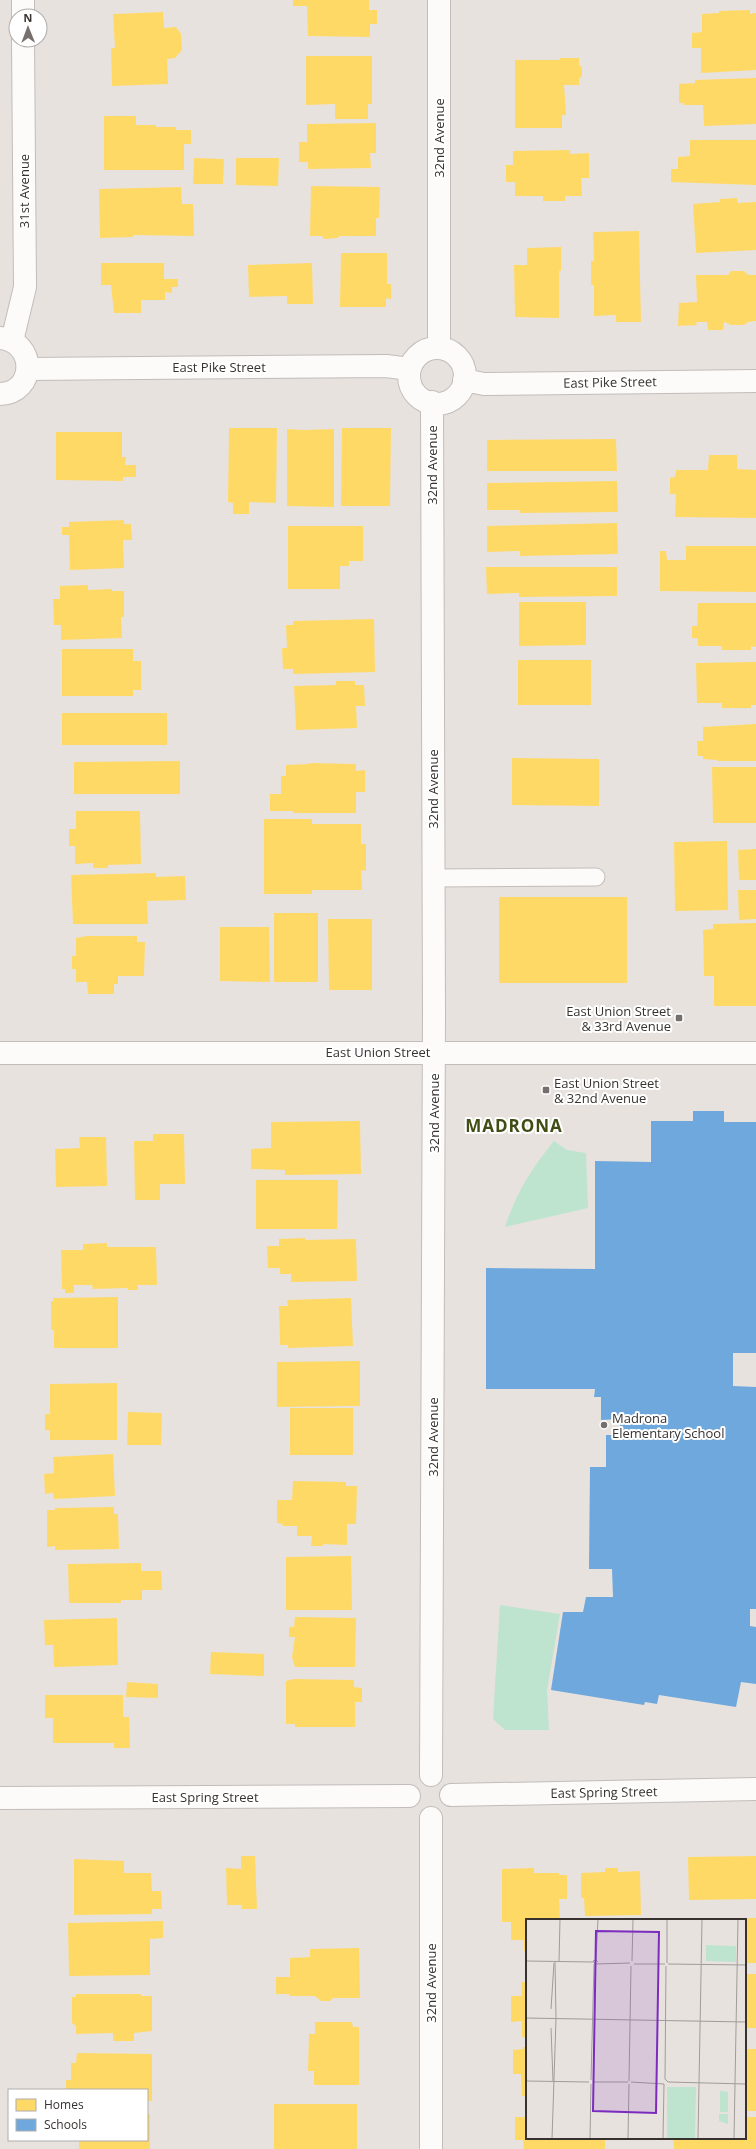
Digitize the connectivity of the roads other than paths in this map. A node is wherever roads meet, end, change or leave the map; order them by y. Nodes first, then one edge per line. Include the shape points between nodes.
1 (439, 0) edge
2 (23, 48) edge
3 (6, 340) edge
4 (439, 348) junction
5 (28, 369) junction
6 (410, 370) junction
7 (464, 380) junction
8 (756, 381) edge
9 (0, 394) edge
10 (432, 402) junction
11 (596, 877) dead end
12 (434, 878) junction
13 (434, 1052) junction
14 (0, 1053) edge
15 (756, 1053) edge
16 (431, 1775) junction
17 (756, 1789) edge
18 (452, 1795) junction
19 (409, 1796) junction
20 (0, 1798) edge
21 (431, 1818) junction
22 (431, 2149) edge

1 - 4 street, 32nd Avenue
2 - 3 street, 31st Avenue via 25,287
3 - 5 street via 23,350
4 - 6 street via 417,356
4 - 7 street via 452,352 459,359 464,367
5 - 6 street, East Pike Street via 386,366
5 - 9 street via 20,386 13,391
6 - 10 street via 409,380 412,389 418,396
7 - 8 street, East Pike Street via 484,384
7 - 10 street via 458,394 451,400 443,403
10 - 12 street, 32nd Avenue
11 - 12 lane
12 - 13 street, 32nd Avenue
13 - 14 street, East Union Street
13 - 15 street, East Union Street
13 - 16 street, 32nd Avenue
16 - 18 street via 443,1779
16 - 19 street via 416,1780
17 - 18 street, East Spring Street
18 - 21 street via 446,1811
19 - 20 street, East Spring Street
19 - 21 street via 411,1806 416,1812
21 - 22 street, 32nd Avenue

